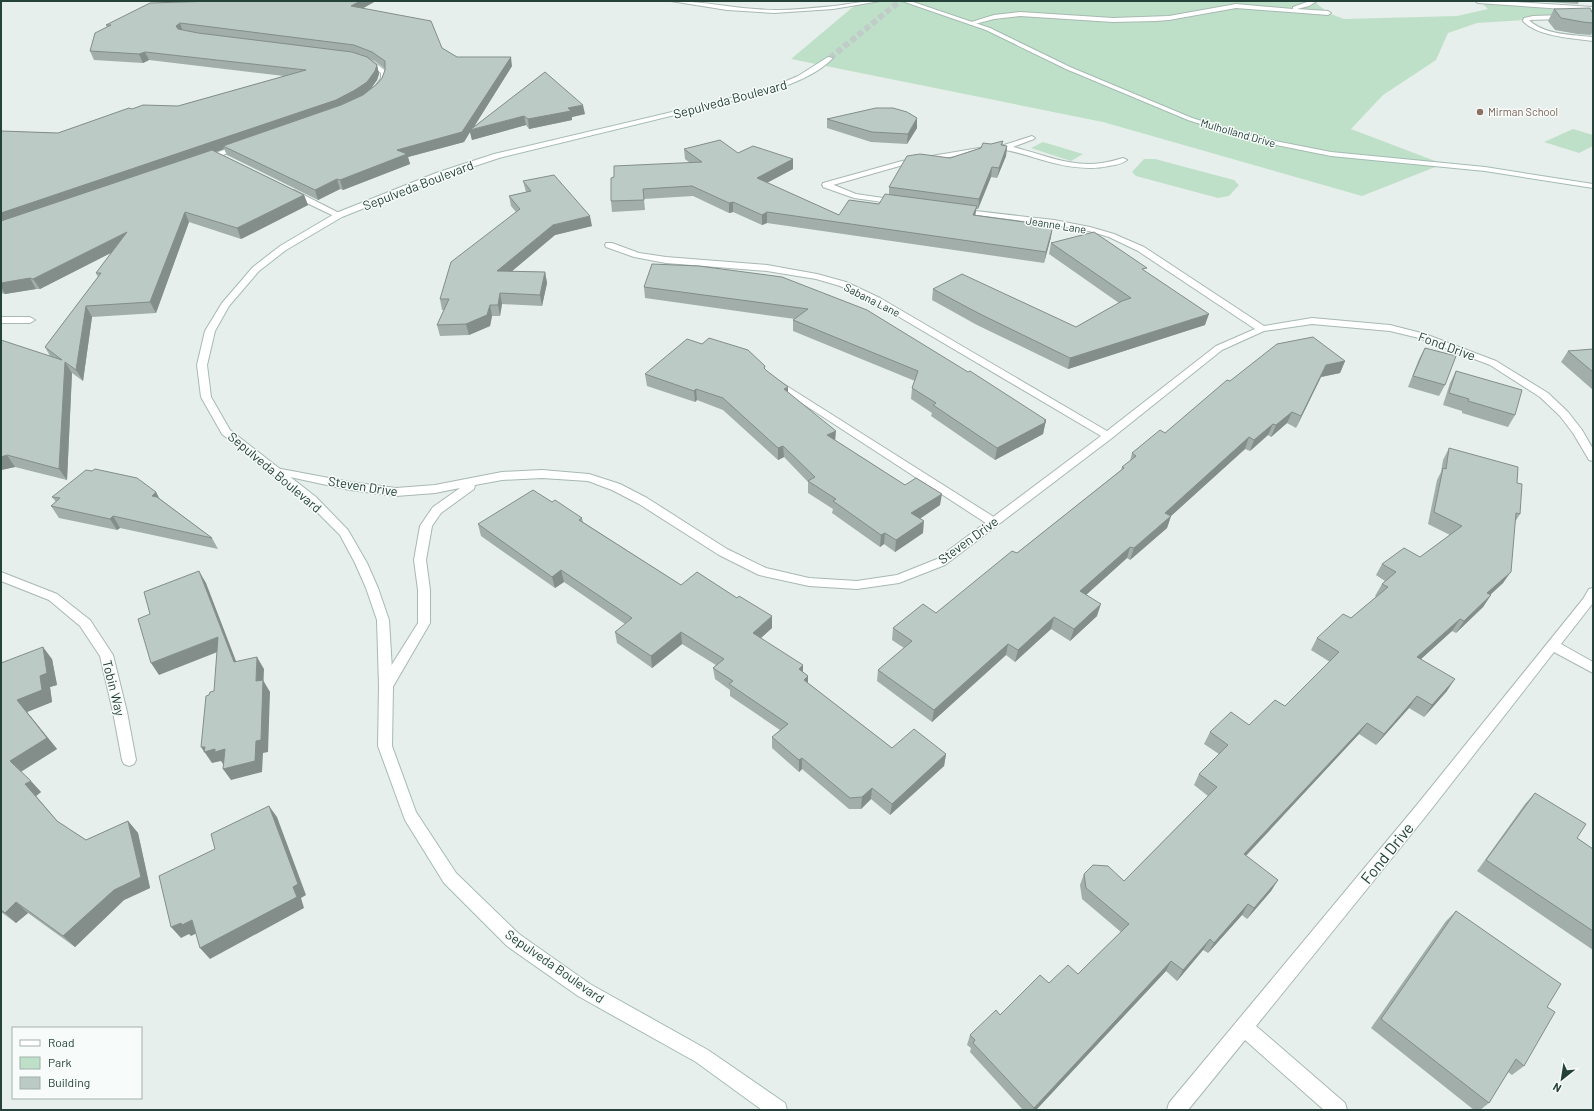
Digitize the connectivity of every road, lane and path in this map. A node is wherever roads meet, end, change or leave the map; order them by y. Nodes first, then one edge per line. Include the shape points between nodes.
1 (674, 1) edge
2 (877, 1) edge
3 (905, 1) edge
4 (1314, 1) edge
5 (1479, 2) edge
6 (1593, 8) edge
7 (1281, 9) junction
8 (1593, 16) edge
9 (971, 23) junction
10 (1593, 40) edge
11 (356, 58) edge
12 (830, 58) tunnel mouth
13 (375, 93) edge
14 (1032, 138) dead end
15 (246, 145) edge
16 (1006, 147) junction
17 (216, 155) junction
18 (1123, 160) dead end
19 (229, 161) edge
20 (194, 163) edge
21 (1593, 186) edge
22 (283, 187) edge
23 (907, 204) edge
24 (952, 210) edge
25 (339, 216) junction
26 (608, 245) dead end
27 (1, 320) edge
28 (30, 320) dead end
29 (1262, 329) junction
30 (771, 379) edge
31 (1108, 436) junction
32 (1593, 458) edge
33 (276, 471) junction
34 (474, 483) junction
35 (993, 522) junction
36 (1, 576) edge
37 (1593, 592) edge
38 (1552, 646) junction
39 (1593, 668) edge
40 (386, 686) junction
41 (129, 760) dead end
42 (1244, 1027) junction
43 (778, 1110) edge
44 (1176, 1110) edge
45 (1338, 1110) edge

1 - 2 street via 741,10 778,11
3 - 9 street, Mulholland Drive
4 - 7 street via 1304,6
4 - 7 street via 1328,13
5 - 6 street
7 - 9 street via 1236,6 1169,18 1134,20 1020,14
8 - 10 street via 1526,21 1544,30
9 - 21 street, Mulholland Drive via 1068,68 1190,119 1249,138 1324,153 1485,170
11 - 13 street via 372,63 384,72 384,78
12 - 25 street, Sepulveda Boulevard via 809,73 772,90 497,156 439,175
14 - 16 street
15 - 17 street
16 - 18 street via 1065,164 1090,167
16 - 23 street via 902,164 826,185 854,196
17 - 19 street
17 - 20 street
22 - 25 street
24 - 29 street, Jeanne Lane via 1067,225 1107,234 1141,249
25 - 33 street, Sepulveda Boulevard via 282,248 256,269 225,305 210,331 202,365 206,397 226,432
26 - 31 street, Sabana Lane via 637,255 666,260 767,268 843,284 877,300
27 - 28 street
29 - 31 street, Steven Drive via 1219,348
29 - 32 street, Fond Drive via 1312,320 1372,325 1422,336 1452,346 1493,363 1544,395 1564,414
30 - 35 street
31 - 35 street, Steven Drive
33 - 34 street, Steven Drive via 396,492 436,490
33 - 40 street, Sepulveda Boulevard via 312,500 344,533 361,563 383,620
34 - 35 street, Steven Drive via 502,476 542,474 589,478 616,487 643,501 723,552 763,572 809,582 857,585 899,579 941,562
34 - 40 street, Steven Drive via 437,510 426,526 420,560 424,590 424,623
36 - 41 street, Tobin Way via 53,598 85,622 106,655
37 - 38 street, Fond Drive
38 - 39 street
38 - 42 street, Fond Drive
40 - 43 street, Sepulveda Boulevard via 386,746 410,815 450,878 513,940 584,990 702,1056
42 - 44 street, Fond Drive
42 - 45 street

